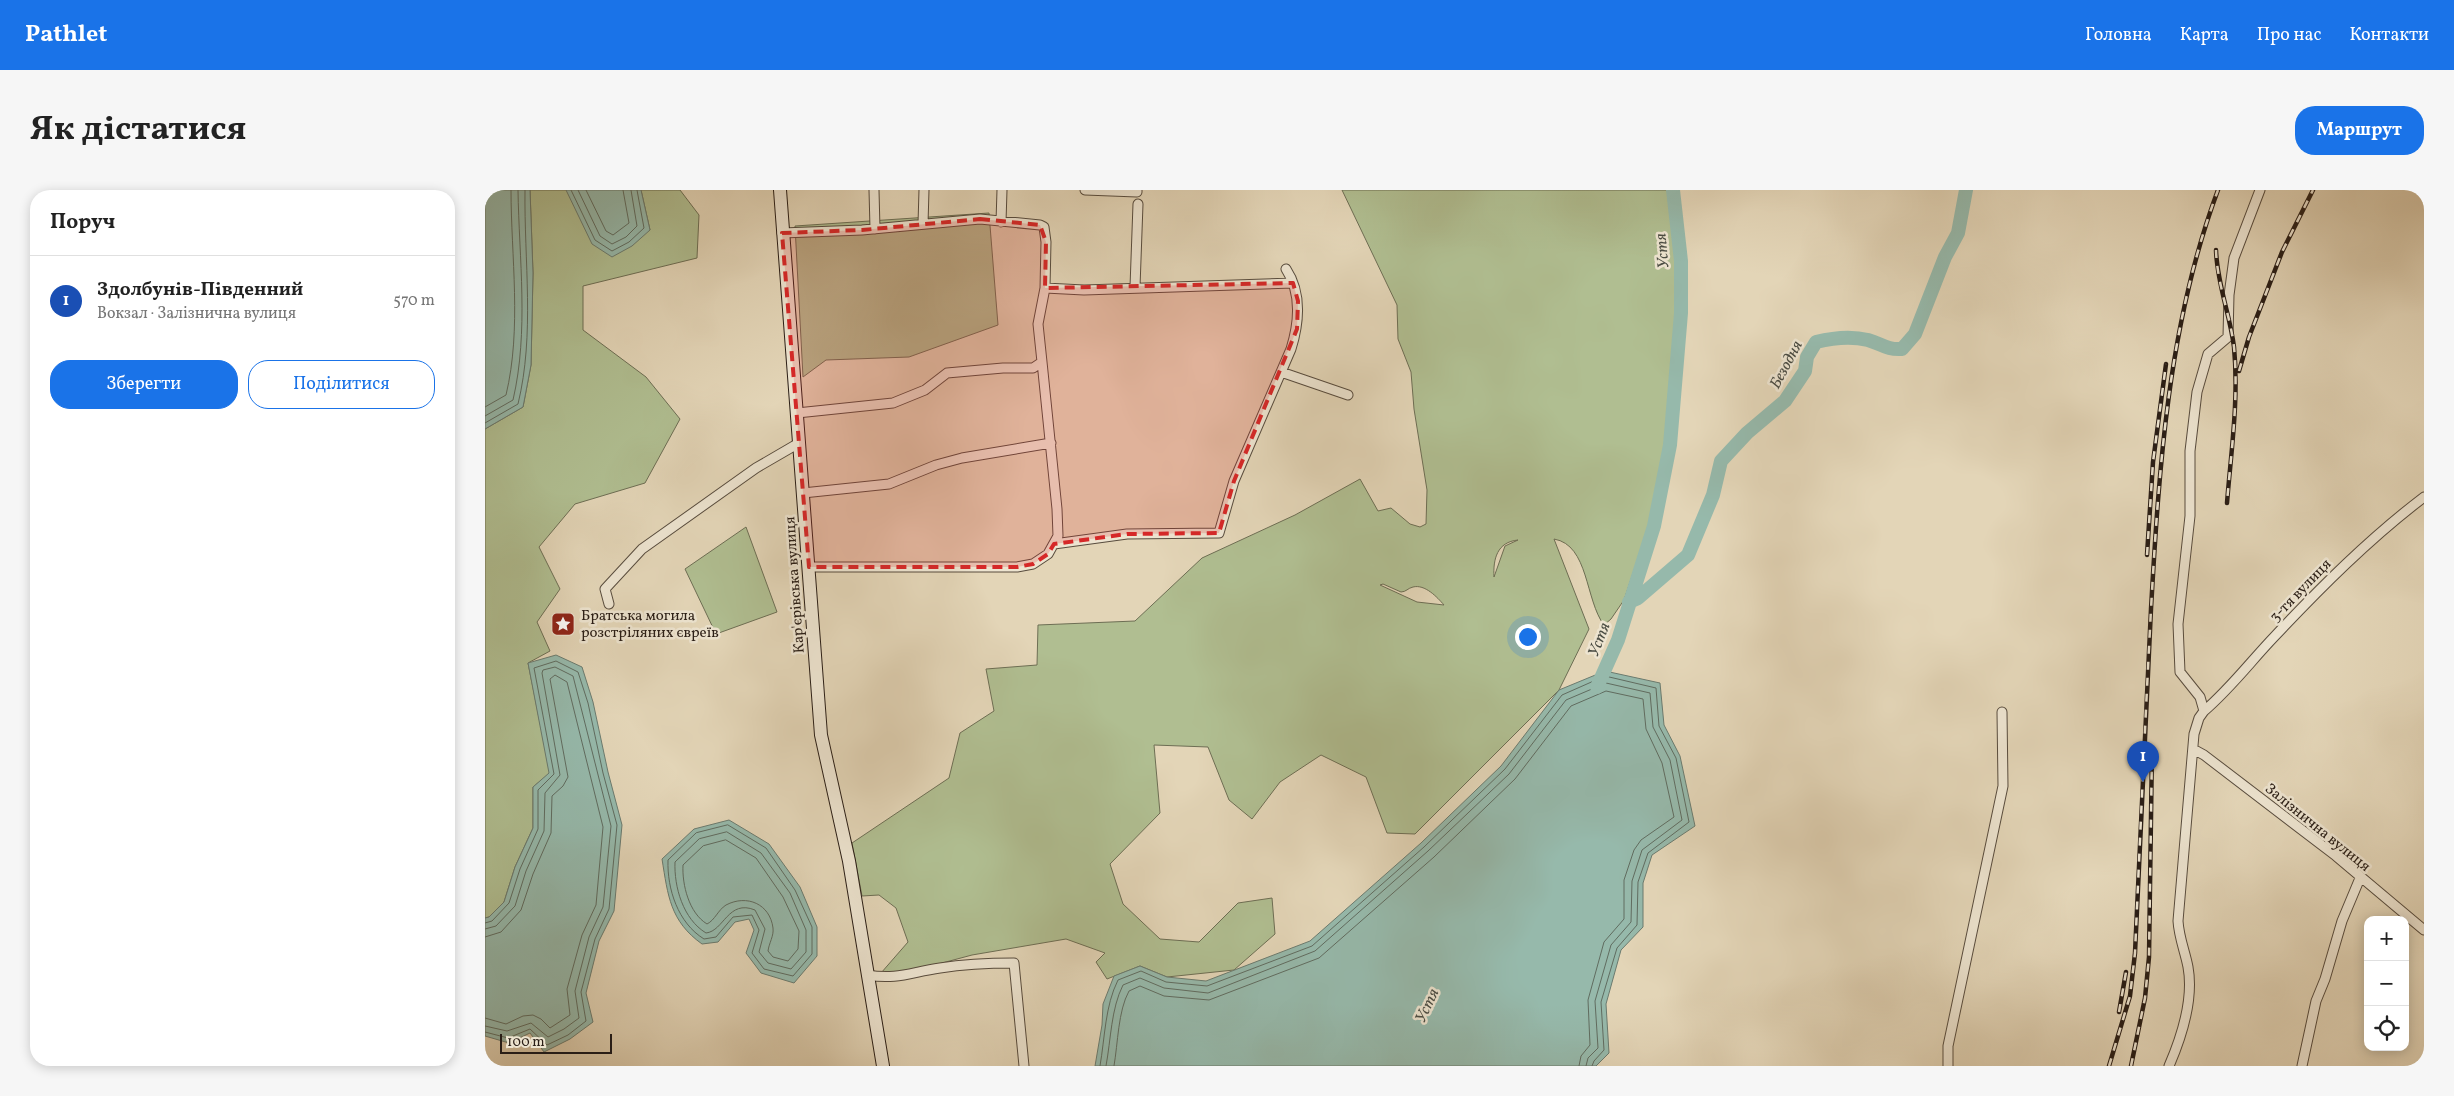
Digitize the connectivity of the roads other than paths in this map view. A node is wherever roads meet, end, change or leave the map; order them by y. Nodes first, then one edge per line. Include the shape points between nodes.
1 (780, 190) edge
2 (875, 190) edge
3 (923, 190) edge
4 (1002, 190) edge
5 (2260, 190) edge
6 (1085, 191) edge
7 (1137, 191) edge
8 (1138, 204) dead end
9 (1001, 222) junction
10 (923, 224) junction
11 (875, 229) junction
12 (782, 233) junction
13 (1286, 269) dead end
14 (1293, 283) junction
15 (1135, 287) junction
16 (1045, 288) junction
17 (1042, 362) junction
18 (1281, 372) junction
19 (1349, 395) dead end
20 (797, 413) junction
21 (799, 443) junction
22 (1051, 443) junction
23 (803, 493) junction
24 (2424, 497) edge
25 (1053, 544) junction
26 (809, 567) junction
27 (609, 604) dead end
28 (2204, 711) junction
29 (2002, 712) dead end
30 (2193, 749) junction
31 (2360, 878) junction
32 (2424, 930) edge
33 (867, 975) junction
34 (883, 1066) edge
35 (1024, 1066) edge
36 (1948, 1066) edge
37 (2169, 1066) edge
38 (2302, 1066) edge

1 - 12 street, Кар'єрівська вулиця
2 - 11 street
3 - 10 street
4 - 9 street
5 - 28 street via 2234,258 2228,337 2208,354 2191,427 2190,516 2178,624 2178,655 2179,672 2200,697
6 - 7 street
8 - 15 street
9 - 10 street via 979,219
9 - 16 street via 1044,227
10 - 11 street
11 - 12 street
12 - 20 street, Кар'єрівська вулиця
13 - 14 street
14 - 15 street
14 - 18 street via 1298,301 1297,329
15 - 16 street
16 - 17 street via 1038,324
17 - 20 street via 1033,368 947,374 925,390 893,403
17 - 22 street
18 - 19 street
18 - 25 street via 1234,481 1219,533 1127,534
20 - 21 street, Кар'єрівська вулиця
21 - 23 street, Кар'єрівська вулиця
21 - 27 street via 756,468 642,548 605,589
22 - 23 street via 962,458 889,484
22 - 25 street via 1057,509 1057,536
23 - 26 street, Кар'єрівська вулиця
24 - 28 street, 3-тя вулиця via 2344,564
25 - 26 street via 1048,554 1033,564 1017,567
26 - 33 street, Кар'єрівська вулиця via 821,735 849,861
28 - 30 street via 2199,718
29 - 36 street via 2003,786 1948,1046
30 - 31 street, Залізнична вулиця via 2336,856
30 - 37 street via 2177,921 2188,966 2187,1008
31 - 32 street, Залізнична вулиця
31 - 38 street via 2316,1001
33 - 34 street, Кар'єрівська вулиця
33 - 35 street via 904,977 939,968 1014,963

